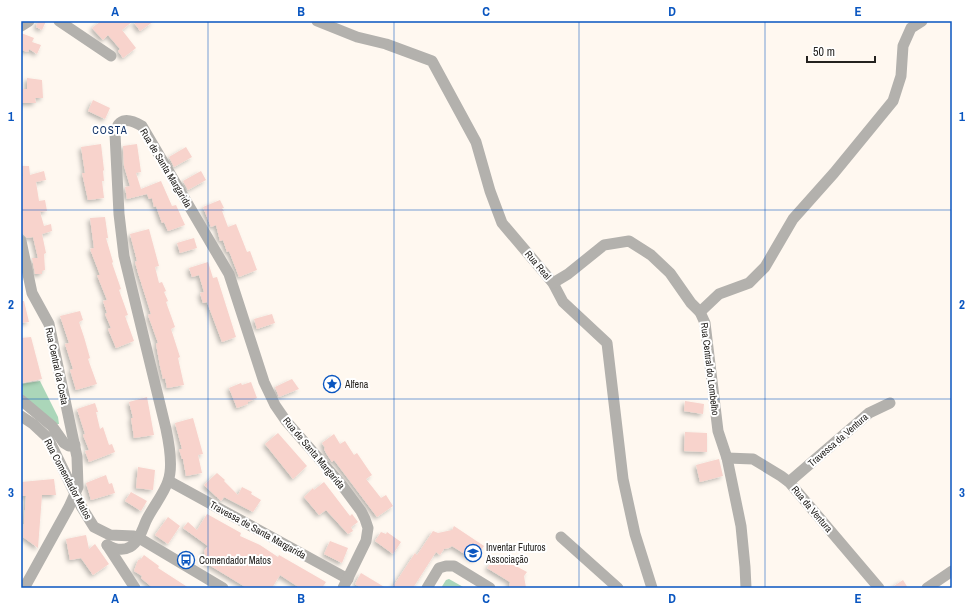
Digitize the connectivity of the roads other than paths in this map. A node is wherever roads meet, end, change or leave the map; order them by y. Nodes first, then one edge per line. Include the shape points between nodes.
1 (29, 21) edge
2 (59, 21) edge
3 (317, 21) edge
4 (922, 21) edge
5 (21, 26) edge
6 (111, 56) dead end
7 (21, 241) edge
8 (553, 283) junction
9 (700, 312) junction
10 (21, 400) edge
11 (890, 403) dead end
12 (21, 416) edge
13 (75, 445) junction
14 (728, 458) junction
15 (169, 481) junction
16 (789, 482) junction
17 (75, 494) junction
18 (561, 537) dead end
19 (121, 542) junction
20 (952, 571) edge
21 (346, 584) edge
22 (22, 588) edge
23 (135, 588) edge
24 (223, 588) edge
25 (426, 588) edge
26 (490, 588) edge
27 (618, 588) edge
28 (652, 588) edge
29 (746, 588) edge
30 (879, 588) edge
31 (927, 588) edge

1 - 5 street
2 - 6 street
3 - 8 street, Rua Real via 357,38 386,44 432,61 476,142 502,224
4 - 9 street, Rua Central do Lombelho via 911,28 903,46 901,76 893,101 793,219 766,266 749,283 719,294
7 - 13 street, Rua Central da Costa via 32,293 49,324
8 - 9 street via 604,245 629,241 651,255 670,273
8 - 28 street, Rua Real via 563,302 607,344 623,479 635,534
9 - 14 street, Rua Central do Lombelho via 705,323 718,431
10 - 13 street via 52,426 64,443 69,446
11 - 16 street, Travessa da Ventura via 869,413
12 - 17 street, Rua Comendador Matos via 48,438
13 - 17 street, Rua Central da Costa via 78,477
14 - 16 street, Rua da Ventura via 752,459
14 - 29 street, Rua Central do Lombelho via 741,526
15 - 19 street, Rua de Santa Margarida via 146,520
15 - 21 street, Travessa de Santa Margarida
15 - 21 street, Rua de Santa Margarida via 170,450 124,256 119,214 116,126 128,120 142,126 229,274 264,382 275,405 341,484 365,519 368,528 366,541
16 - 30 street, Rua da Ventura
17 - 19 street, Rua Comendador Matos via 96,531
17 - 22 street, Rua Central da Costa
18 - 27 street
19 - 23 street, Rua Comendador Matos
19 - 24 street
20 - 31 street
25 - 26 street via 439,568 454,566

